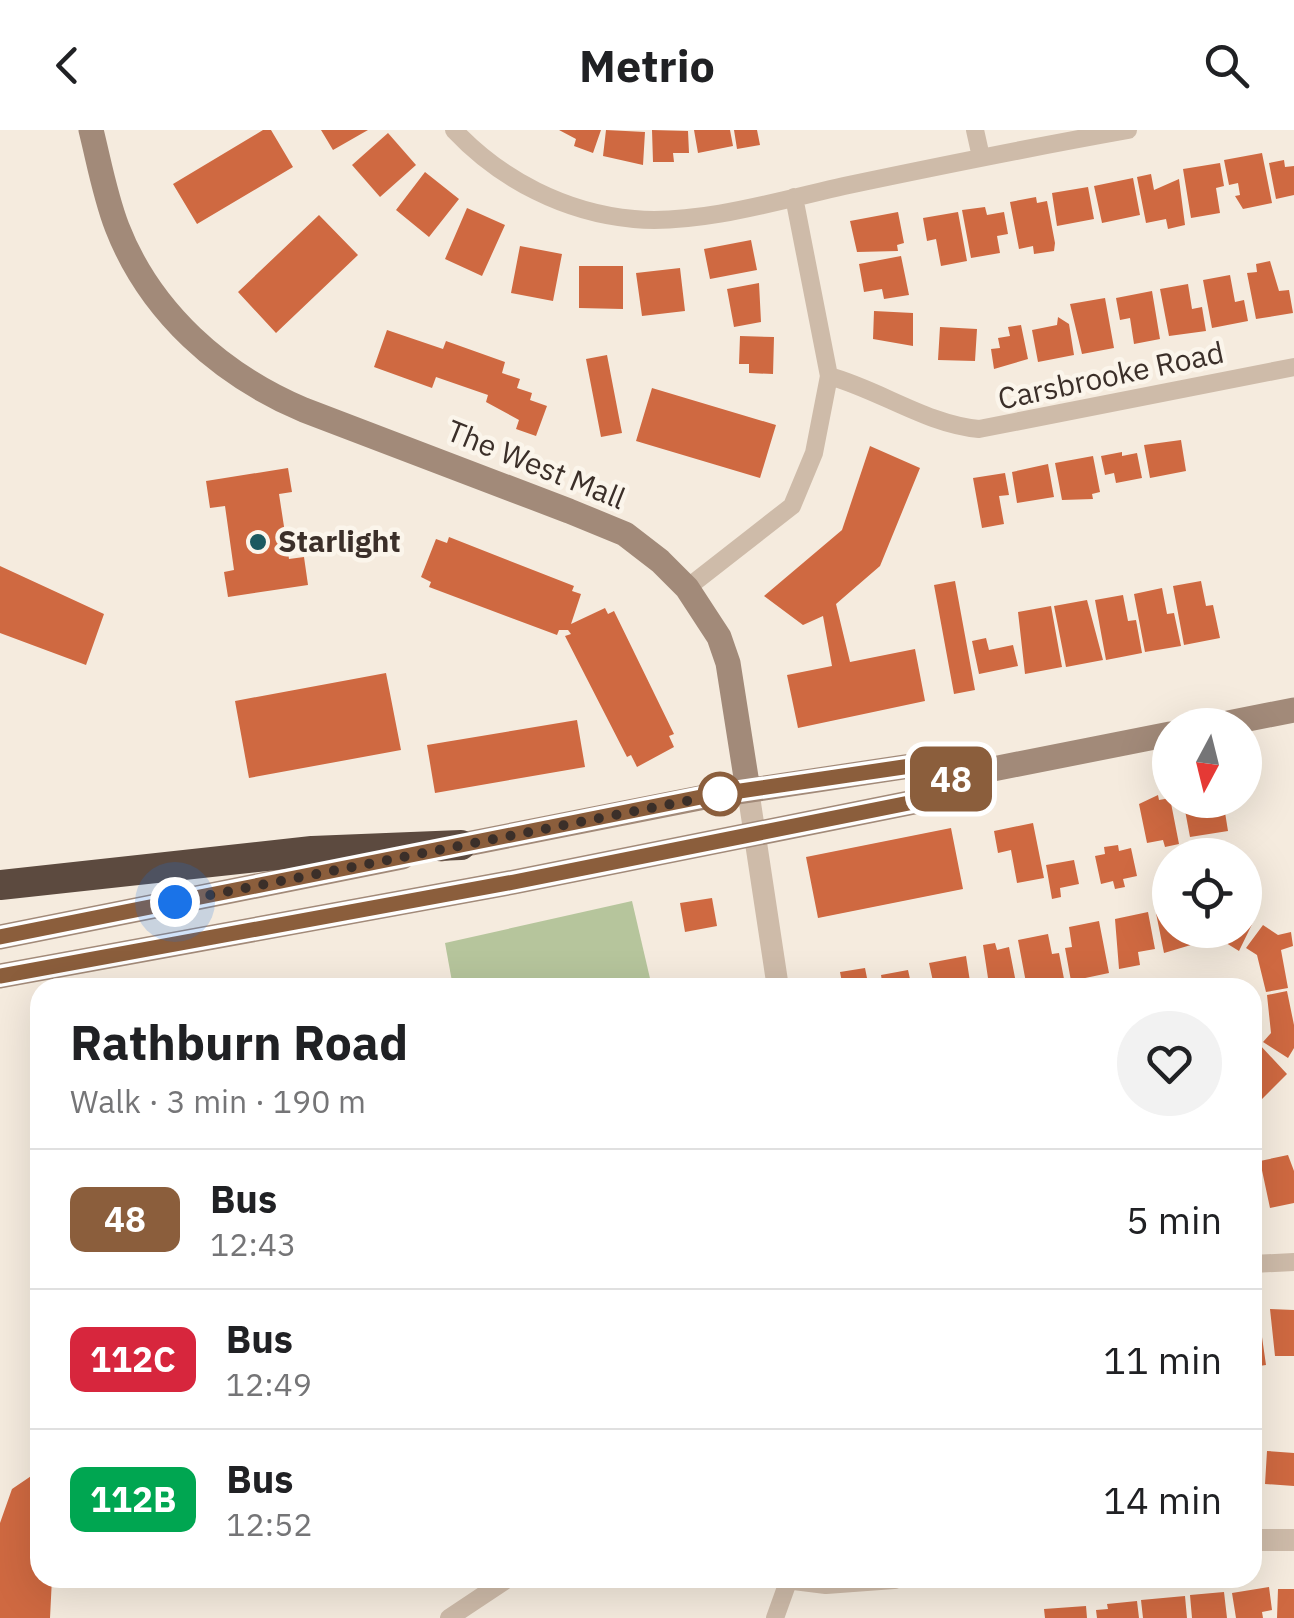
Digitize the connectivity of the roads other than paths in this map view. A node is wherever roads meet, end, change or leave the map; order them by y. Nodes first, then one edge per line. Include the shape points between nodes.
1 (91, 130) edge
2 (454, 130) edge
3 (975, 130) edge
4 (1128, 130) edge
5 (980, 157) junction
6 (794, 197) junction
7 (1294, 367) edge
8 (829, 376) junction
9 (687, 588) junction
10 (1294, 710) edge
11 (1262, 716) edge
12 (1152, 738) edge
13 (954, 776) junction
14 (748, 790) junction
15 (754, 831) junction
16 (461, 846) junction
17 (0, 885) edge
18 (0, 937) edge
19 (0, 976) edge
20 (776, 978) edge
21 (1294, 1262) edge
22 (1262, 1264) edge
23 (1262, 1540) edge
24 (1294, 1540) edge
25 (494, 1588) edge
26 (784, 1588) edge
27 (448, 1618) edge
28 (775, 1618) edge

1 - 9 main road, The West Mall via 116,225 139,273 214,358 304,410 625,534
2 - 6 street via 532,190 616,217 671,219
3 - 5 street
4 - 5 street
5 - 6 street
6 - 8 street
7 - 8 street, Carsbrooke Road via 979,430
8 - 9 street via 814,453 792,506
9 - 14 main road, The West Mall via 708,614 728,663
10 - 11 main road
12 - 13 main road
13 - 14 main road via 924,764
13 - 15 main road via 934,798
14 - 15 street, The West Mall
14 - 16 main road
15 - 19 main road
15 - 20 street, The West Mall
16 - 17 highway via 312,851
16 - 18 main road
21 - 22 street
23 - 24 street
25 - 27 street
26 - 28 street

